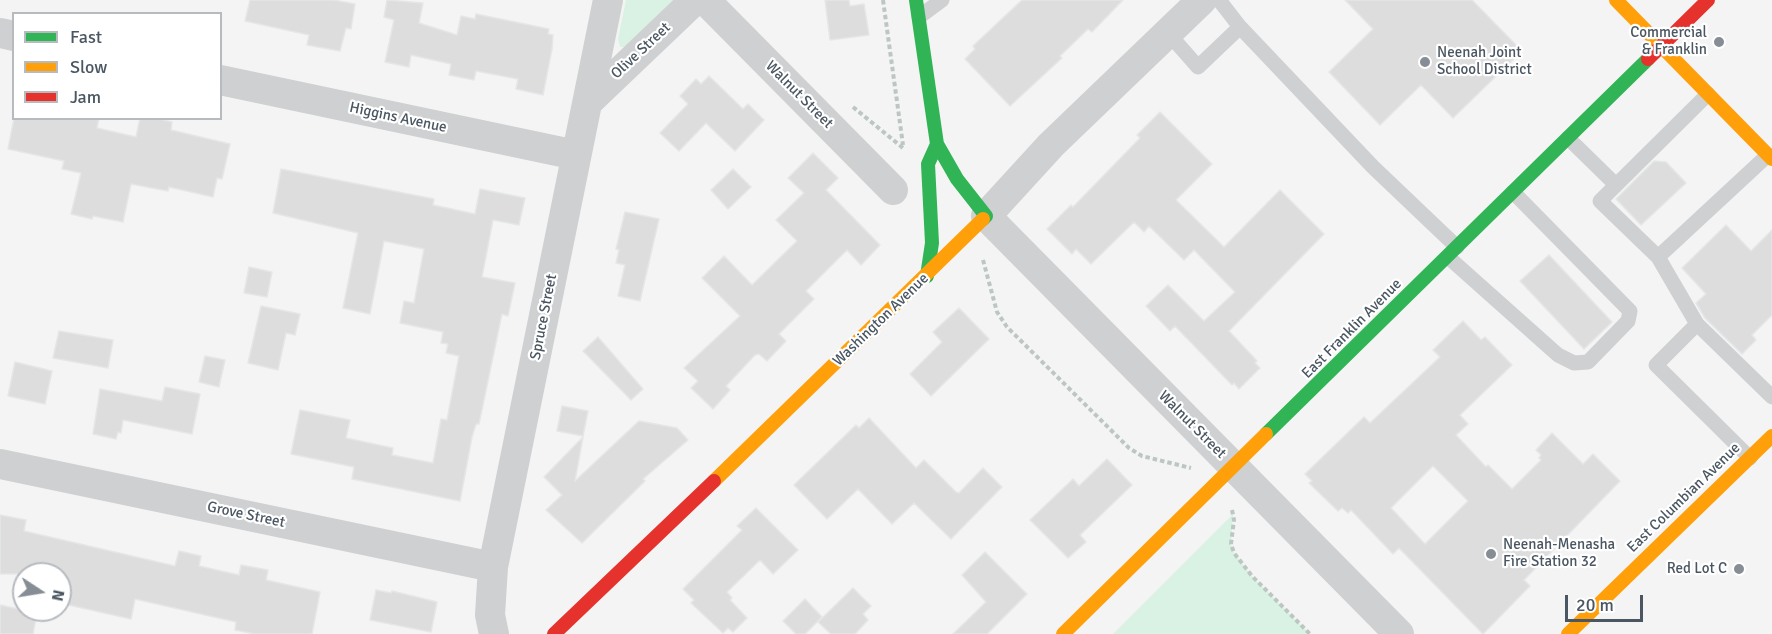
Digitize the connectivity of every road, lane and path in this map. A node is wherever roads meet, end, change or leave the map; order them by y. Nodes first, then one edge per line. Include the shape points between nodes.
1 (608, 0) edge
2 (695, 0) edge
3 (705, 0) edge
4 (883, 0) edge
5 (916, 0) edge
6 (942, 0) edge
7 (1202, 0) edge
8 (1218, 0) edge
9 (1616, 0) edge
10 (1708, 0) edge
11 (919, 17) junction
12 (1240, 27) junction
13 (1168, 33) junction
14 (1661, 46) junction
15 (222, 80) edge
16 (1708, 94) junction
17 (588, 102) junction
18 (848, 104) dead end
19 (1568, 138) junction
20 (937, 144) junction
21 (904, 149) junction
22 (576, 155) junction
23 (1770, 157) edge
24 (905, 160) dead end
25 (1616, 185) junction
26 (893, 190) dead end
27 (1513, 192) junction
28 (976, 225) junction
29 (1453, 252) junction
30 (1658, 257) junction
31 (927, 276) junction
32 (1697, 324) junction
33 (1772, 397) edge
34 (1772, 436) edge
35 (1750, 458) junction
36 (0, 464) edge
37 (1234, 468) junction
38 (1213, 489) junction
39 (493, 567) junction
40 (494, 634) edge
41 (554, 634) edge
42 (1063, 634) edge
43 (1310, 634) edge
44 (1399, 634) edge
45 (1568, 634) edge

1 - 17 street, Spruce Street
2 - 17 street, Olive Street
3 - 26 street, Walnut Street
4 - 21 path
5 - 11 street
6 - 11 lane
7 - 13 street, Washington Avenue
8 - 12 lane
9 - 14 street
10 - 14 street, East Franklin Avenue
11 - 20 street
12 - 13 lane via 1198,67
12 - 29 lane
13 - 28 street, Washington Avenue
14 - 16 street
14 - 19 street, East Franklin Avenue
15 - 22 street, Higgins Avenue
16 - 23 street
16 - 25 lane
17 - 22 street, Spruce Street
18 - 21 path
19 - 25 lane
19 - 27 street, East Franklin Avenue
20 - 28 street
20 - 31 street via 928,164 932,243
21 - 24 path
22 - 39 street, Spruce Street
23 - 30 lane
25 - 30 lane via 1600,201
27 - 29 street, East Franklin Avenue
27 - 29 lane via 1630,311 1628,321 1588,362 1574,363 1558,355
28 - 31 street, Washington Avenue
28 - 37 street, Walnut Street
28 - 38 path via 997,312 1007,327 1129,448 1142,456 1187,466
29 - 37 street, East Franklin Avenue
30 - 32 lane
31 - 41 street, Washington Avenue
32 - 33 lane
32 - 35 lane via 1656,364
34 - 35 street, East Columbian Avenue
35 - 45 street, East Columbian Avenue
36 - 39 street, Grove Street
37 - 38 street, East Franklin Avenue
37 - 44 street, Walnut Street
38 - 42 street, East Franklin Avenue
38 - 43 path via 1232,511 1234,553
39 - 40 street, Spruce Street via 490,615

